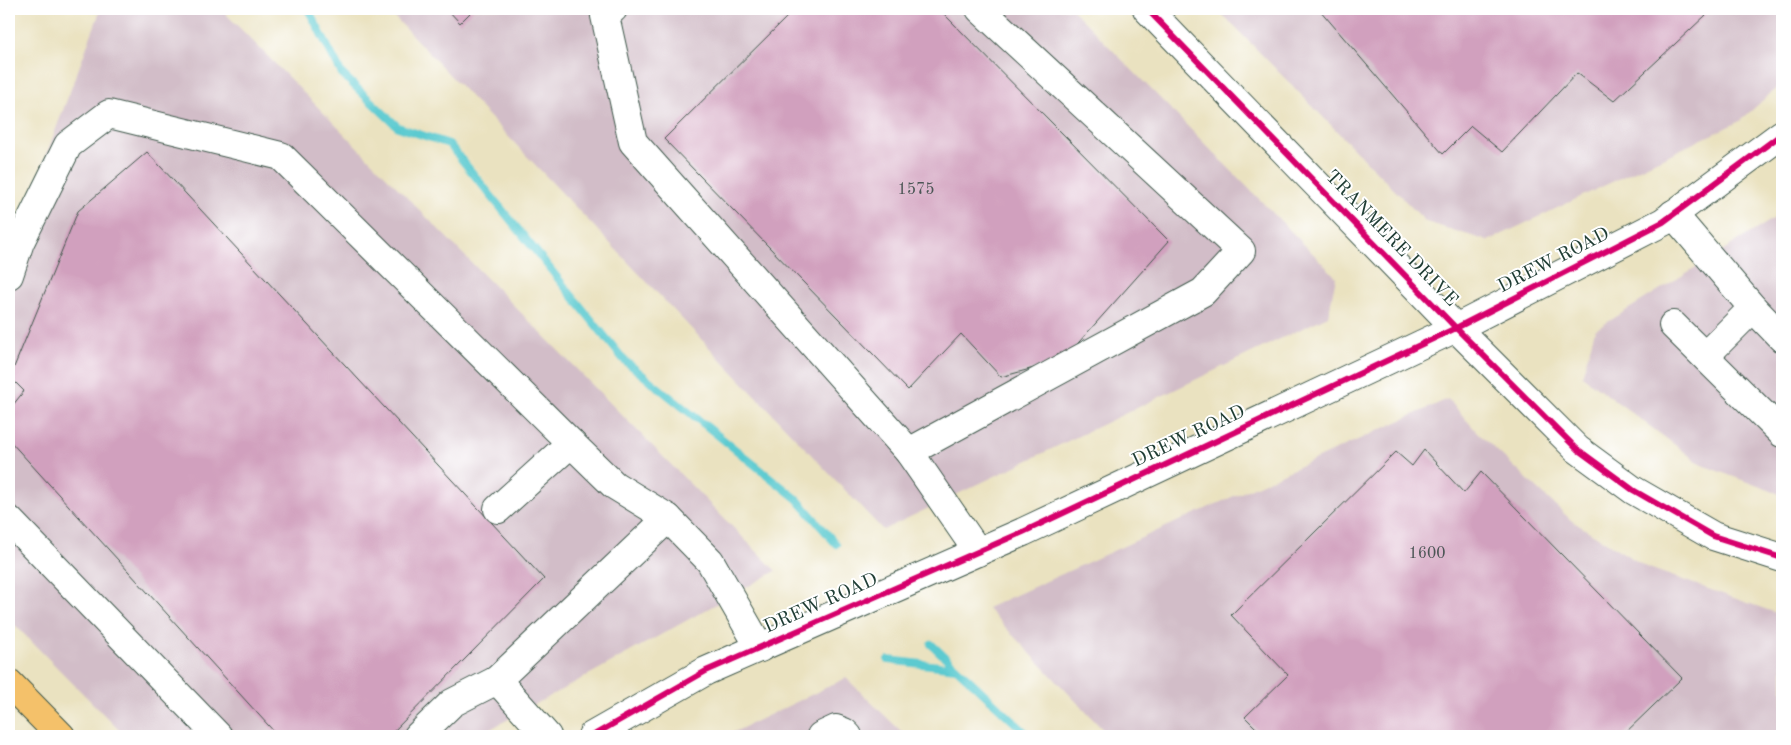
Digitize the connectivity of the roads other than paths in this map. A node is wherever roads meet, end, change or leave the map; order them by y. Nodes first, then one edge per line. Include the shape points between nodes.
1 (613, 9) edge
2 (980, 9) edge
3 (1147, 9) edge
4 (1782, 134) edge
5 (1673, 214) junction
6 (9, 275) edge
7 (1753, 308) junction
8 (1673, 325) dead end
9 (1456, 328) junction
10 (1782, 338) edge
11 (1705, 356) junction
12 (1782, 433) edge
13 (571, 443) junction
14 (909, 452) junction
15 (498, 509) dead end
16 (668, 518) junction
17 (9, 520) edge
18 (978, 552) junction
19 (1782, 558) edge
20 (760, 648) junction
21 (497, 680) junction
22 (9, 683) edge
23 (61, 736) edge
24 (218, 736) edge
25 (418, 736) edge
26 (547, 736) edge
27 (592, 736) edge
28 (821, 736) edge
29 (848, 736) edge

1 - 14 street via 605,16 633,142
2 - 14 street via 1241,251 1203,292
3 - 9 street, TRANMERE DRIVE
4 - 5 street, DREW ROAD
5 - 7 street
5 - 9 street, DREW ROAD via 1654,227
6 - 13 street via 20,242 68,145 109,114 281,156
7 - 10 street
7 - 11 street
8 - 11 street
9 - 18 street, DREW ROAD
9 - 19 street, TRANMERE DRIVE via 1577,449 1633,490 1713,536
11 - 12 street
13 - 15 street
13 - 16 street via 614,486
14 - 18 street
16 - 20 street via 710,561
16 - 21 street
17 - 24 street
18 - 20 street, DREW ROAD
20 - 27 street, DREW ROAD via 706,671
21 - 25 street via 452,703
21 - 26 street
22 - 23 main road
28 - 29 street via 836,729

